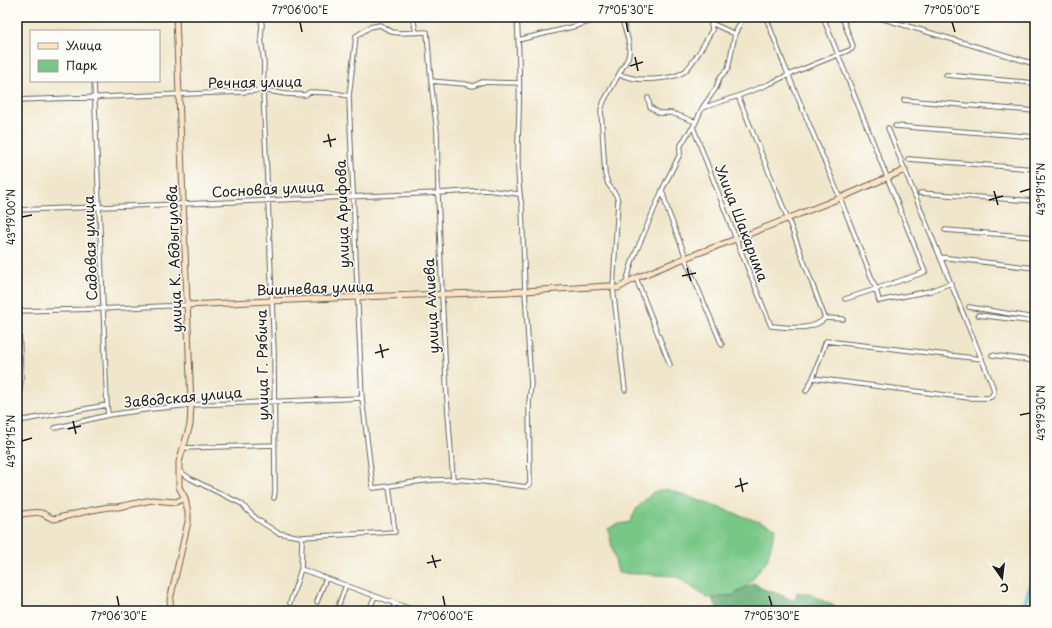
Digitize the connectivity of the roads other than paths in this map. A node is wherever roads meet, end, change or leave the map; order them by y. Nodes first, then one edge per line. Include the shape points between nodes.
1 (176, 17) edge
2 (260, 17) edge
3 (517, 17) edge
4 (605, 17) edge
5 (621, 17) edge
6 (710, 17) edge
7 (743, 17) edge
8 (766, 17) edge
9 (823, 17) edge
10 (842, 17) edge
11 (877, 17) edge
12 (414, 19) edge
13 (711, 23) junction
14 (416, 33) junction
15 (735, 34) junction
16 (518, 40) junction
17 (838, 54) junction
18 (1035, 64) edge
19 (619, 75) junction
20 (788, 75) junction
21 (946, 75) dead end
22 (431, 81) junction
23 (94, 82) edge
24 (520, 83) junction
25 (1035, 83) edge
26 (263, 90) junction
27 (179, 94) junction
28 (349, 96) junction
29 (738, 96) junction
30 (95, 98) junction
31 (648, 98) dead end
32 (17, 100) edge
33 (904, 100) dead end
34 (702, 108) junction
35 (1035, 111) edge
36 (696, 122) junction
37 (895, 126) dead end
38 (693, 127) junction
39 (888, 128) dead end
40 (1035, 137) edge
41 (908, 159) dead end
42 (1035, 169) edge
43 (905, 170) junction
44 (887, 178) junction
45 (662, 190) junction
46 (438, 193) junction
47 (920, 193) dead end
48 (519, 194) junction
49 (353, 197) junction
50 (840, 198) junction
51 (268, 200) junction
52 (1035, 201) edge
53 (183, 204) junction
54 (99, 207) junction
55 (17, 210) edge
56 (788, 219) junction
57 (945, 230) dead end
58 (1035, 237) edge
59 (736, 239) junction
60 (940, 257) junction
61 (685, 258) junction
62 (1035, 268) edge
63 (636, 278) junction
64 (17, 279) edge
65 (951, 283) junction
66 (626, 285) junction
67 (613, 288) junction
68 (876, 289) junction
69 (525, 291) junction
70 (442, 295) junction
71 (357, 297) junction
72 (845, 299) dead end
73 (272, 301) junction
74 (187, 305) junction
75 (969, 307) dead end
76 (103, 309) junction
77 (18, 311) junction
78 (978, 315) dead end
79 (825, 318) junction
80 (1035, 318) edge
81 (843, 319) dead end
82 (1035, 322) edge
83 (722, 345) dead end
84 (992, 355) dead end
85 (982, 359) junction
86 (1035, 361) edge
87 (670, 365) dead end
88 (813, 378) junction
89 (19, 389) edge
90 (625, 390) dead end
91 (806, 391) dead end
92 (362, 398) junction
93 (274, 401) junction
94 (106, 405) junction
95 (191, 405) junction
96 (108, 415) junction
97 (55, 428) dead end
98 (274, 445) junction
99 (183, 448) junction
100 (179, 471) junction
101 (454, 479) junction
102 (389, 486) junction
103 (185, 498) junction
104 (274, 498) dead end
105 (17, 514) edge
106 (301, 537) junction
107 (301, 569) junction
108 (326, 578) junction
109 (346, 585) junction
110 (1035, 593) edge
111 (375, 596) junction
112 (317, 602) dead end
113 (290, 603) dead end
114 (395, 603) junction
115 (339, 604) dead end
116 (370, 608) dead end
117 (171, 611) edge
118 (392, 611) edge
119 (416, 611) edge
120 (1030, 611) edge

1 - 27 street, улица К. Абдыгулова
2 - 26 street, улица Г. Рябича via 264,64
3 - 16 street
4 - 16 street
5 - 19 street via 630,53
6 - 13 street
7 - 15 street
8 - 20 street
9 - 17 street
10 - 17 street via 853,46 852,49
11 - 18 street
12 - 14 street
13 - 15 street
13 - 19 street via 712,30 684,72 654,79
14 - 22 street, улица Алиева via 427,32
14 - 28 street, улица Арифова via 392,32 380,25 370,27 356,36
15 - 34 street via 728,68
16 - 24 street
17 - 20 street
17 - 44 street
19 - 67 street via 601,110 605,174 618,201
20 - 29 street
20 - 50 street
21 - 25 street
22 - 24 street via 473,86 482,82
22 - 46 street, улица Алиева via 437,132
23 - 30 street, Садовая улица
24 - 48 street
26 - 27 street, Речная улица
26 - 28 street, Речная улица via 286,94 305,95 310,92
26 - 51 street, улица Г. Рябича
27 - 30 street, Речная улица
27 - 53 street, улица К. Абдыгулова
28 - 49 street, улица Арифова
29 - 34 street
29 - 56 street
30 - 32 street, Речная улица
30 - 54 street, Садовая улица
31 - 36 street via 650,107 659,113 672,113
33 - 35 street
34 - 36 street
36 - 38 street
37 - 40 street
38 - 45 street via 680,147 680,154
38 - 59 street, Улица Шакарима
39 - 43 street
41 - 42 street
43 - 44 street
43 - 60 street
44 - 50 street
44 - 68 street via 925,272
45 - 61 street
45 - 66 street via 633,259
46 - 48 street, Сосновая улица via 486,190
46 - 49 street, Сосновая улица
46 - 70 street, улица Алиева
47 - 52 street
48 - 69 street via 522,207
49 - 51 street, Сосновая улица
49 - 71 street, улица Арифова
50 - 56 street
50 - 68 street
51 - 53 street, Сосновая улица
51 - 73 street, улица Г. Рябича
53 - 54 street, Сосновая улица
53 - 74 street, улица К. Абдыгулова
54 - 55 street, Сосновая улица
54 - 76 street, Садовая улица
56 - 59 street
56 - 79 street
57 - 58 street
59 - 61 street
59 - 79 street, Улица Шакарима via 771,326 808,327
60 - 62 street
60 - 65 street
61 - 63 street
61 - 83 street
63 - 66 street
63 - 87 street
64 - 77 street
65 - 68 street via 930,291 879,302
65 - 85 street
66 - 67 street, Вишневая улица
67 - 69 street, Вишневая улица via 609,286
67 - 90 street
68 - 72 street
69 - 70 street, Вишневая улица
69 - 101 street via 531,384 530,484 526,487
70 - 71 street, Вишневая улица
70 - 101 street, улица Алиева
71 - 73 street, Вишневая улица
71 - 92 street, улица Арифова
73 - 74 street, Вишневая улица
73 - 93 street, улица Г. Рябича
74 - 76 street, Вишневая улица
74 - 95 street, улица К. Абдыгулова
75 - 80 street
76 - 77 street, Вишневая улица
76 - 94 street, Садовая улица
77 - 89 street via 21,379
78 - 82 street
79 - 81 street
84 - 86 street
85 - 88 street via 826,341
85 - 88 street via 994,392 987,398 969,398
88 - 91 street
89 - 94 street, Заводская улица via 18,410 19,416 24,420
92 - 93 street, Заводская улица
92 - 102 street, улица Арифова via 373,488
93 - 95 street, Заводская улица
93 - 98 street, улица Г. Рябича
94 - 96 street, Садовая улица
95 - 96 street, Заводская улица
95 - 99 street, улица К. Абдыгулова via 190,425
96 - 97 street, Заводская улица
98 - 99 street
98 - 104 street, улица Г. Рябича
99 - 100 street, улица К. Абдыгулова
100 - 103 street, улица К. Абдыгулова via 179,487
100 - 106 street via 242,504 258,520 278,534
101 - 102 street
102 - 106 street via 395,532
103 - 105 street via 176,502 152,500 54,519 35,512
103 - 117 street, улица К. Абдыгулова via 188,522 170,600
106 - 107 street
107 - 108 street
107 - 113 street
108 - 109 street
108 - 112 street
109 - 111 street
109 - 115 street
110 - 120 street
111 - 114 street
111 - 116 street
114 - 118 street
114 - 119 street

